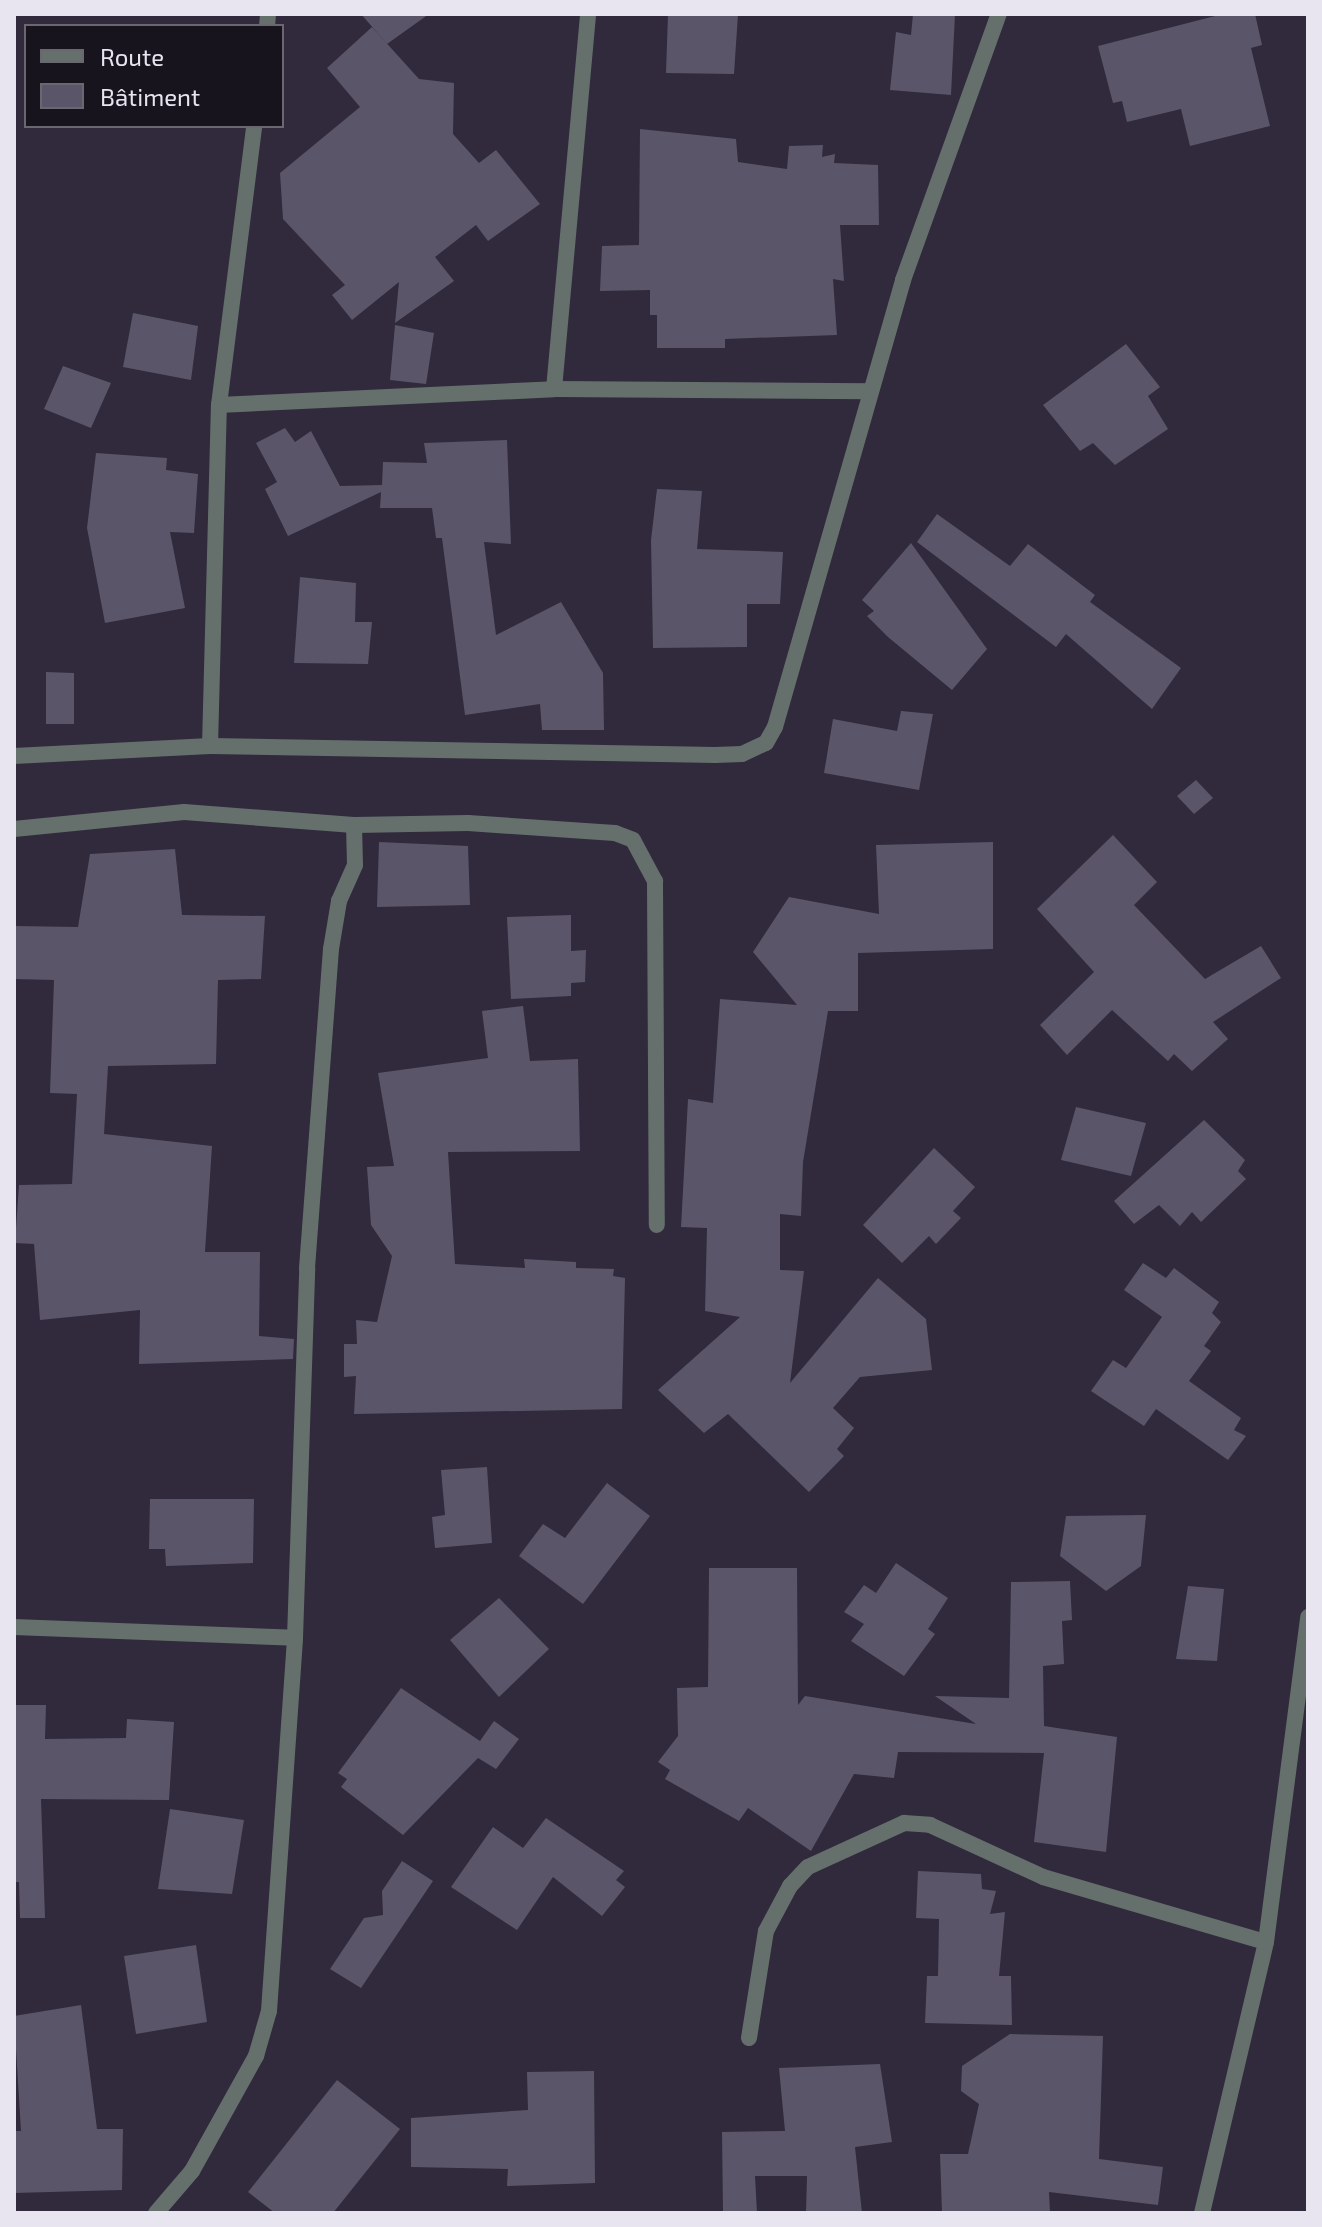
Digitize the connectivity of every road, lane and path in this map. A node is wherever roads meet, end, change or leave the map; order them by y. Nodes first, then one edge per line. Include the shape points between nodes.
1 (588, 14) edge
2 (999, 14) edge
3 (254, 128) edge
4 (554, 389) junction
5 (868, 391) junction
6 (219, 405) junction
7 (210, 746) junction
8 (14, 756) edge
9 (354, 825) junction
10 (14, 829) edge
11 (657, 1225) dead end
12 (1308, 1617) edge
13 (14, 1627) edge
14 (295, 1638) junction
15 (1304, 1715) edge
16 (1266, 1942) junction
17 (749, 2038) dead end
18 (156, 2213) edge
19 (1202, 2213) edge

1 - 4 street
2 - 5 street
3 - 6 street
4 - 5 street
4 - 6 street
5 - 7 street via 775,727 766,743 742,754 715,755
6 - 7 street
7 - 8 street
9 - 10 street via 184,812
9 - 11 street via 468,823 615,833 633,840 655,881
9 - 14 street via 355,865 339,901 331,949 307,1268
12 - 15 street
13 - 14 street
14 - 18 street via 269,2011 256,2056 192,2171
15 - 16 street
16 - 17 street via 1043,1877 930,1825 904,1823 808,1867 790,1886 766,1931
16 - 19 street

